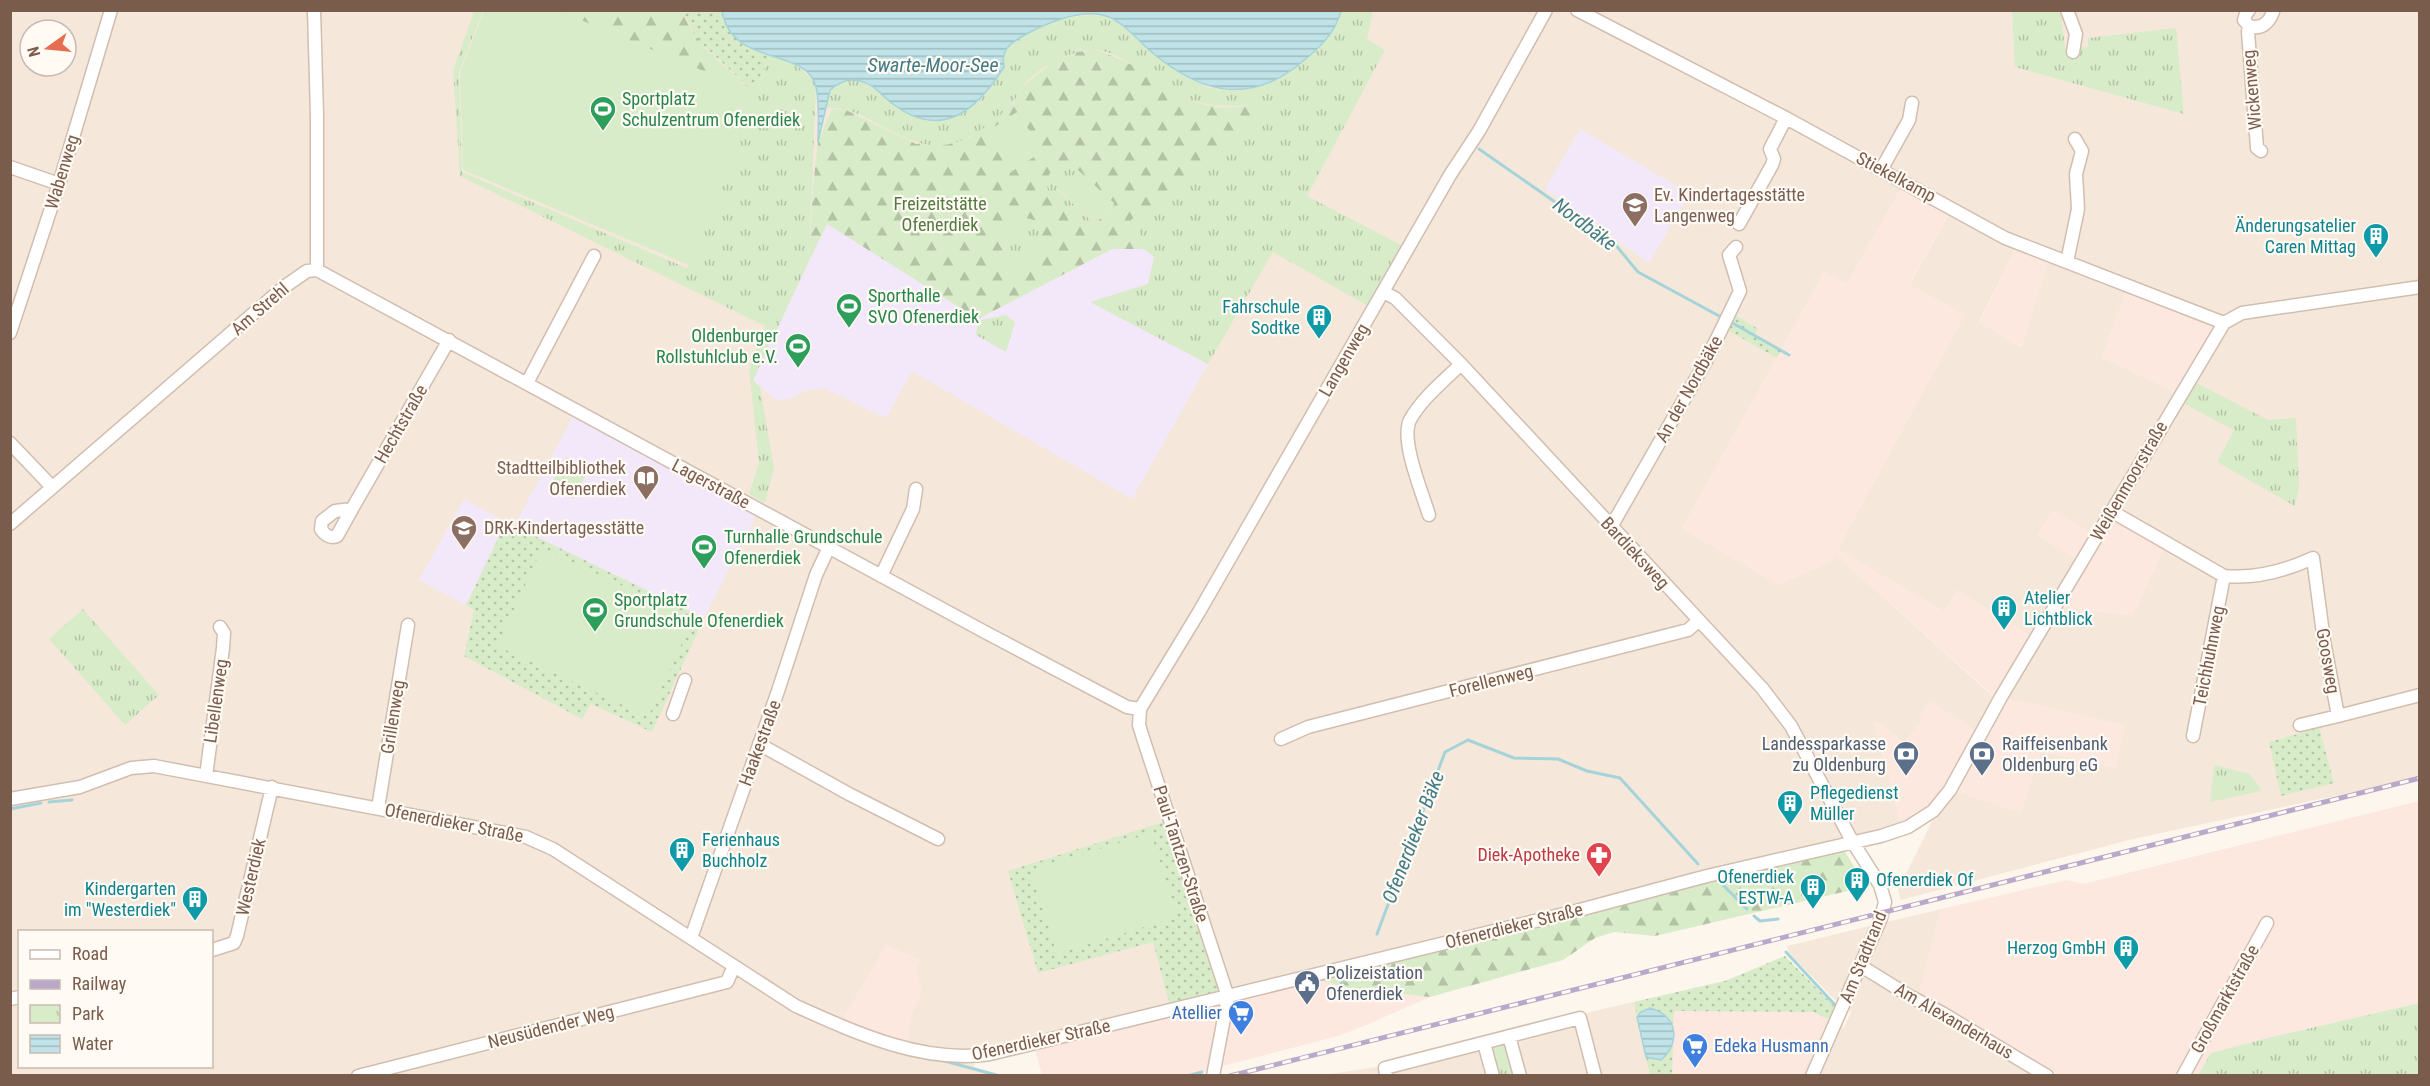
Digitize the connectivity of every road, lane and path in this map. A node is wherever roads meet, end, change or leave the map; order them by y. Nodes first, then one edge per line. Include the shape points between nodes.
1 (111, 10) edge
2 (314, 10) edge
3 (1546, 10) edge
4 (1577, 10) edge
5 (2067, 10) edge
6 (2249, 10) edge
7 (2273, 11) edge
8 (2249, 27) junction
9 (2073, 52) dead end
10 (1912, 102) dead end
11 (1786, 118) junction
12 (2075, 139) dead end
13 (2261, 151) dead end
14 (10, 167) edge
15 (1881, 170) junction
16 (59, 184) junction
17 (1739, 224) dead end
18 (1736, 247) dead end
19 (594, 256) dead end
20 (2067, 262) junction
21 (317, 270) junction
22 (2420, 287) edge
23 (1383, 292) junction
24 (2224, 323) junction
25 (10, 333) edge
26 (449, 339) junction
27 (1461, 364) junction
28 (527, 383) junction
29 (10, 442) edge
30 (52, 488) junction
31 (916, 489) dead end
32 (352, 509) dead end
33 (2111, 511) junction
34 (1429, 515) dead end
35 (10, 524) edge
36 (1611, 527) junction
37 (829, 547) junction
38 (881, 576) junction
39 (2224, 576) junction
40 (1698, 621) junction
41 (408, 625) dead end
42 (220, 627) dead end
43 (685, 680) dead end
44 (2420, 696) edge
45 (1140, 709) junction
46 (673, 714) dead end
47 (2338, 716) junction
48 (2300, 725) dead end
49 (2193, 736) dead end
50 (1281, 739) dead end
51 (759, 744) junction
52 (206, 776) junction
53 (272, 787) junction
54 (10, 799) edge
55 (378, 808) junction
56 (1933, 811) joint
57 (938, 839) dead end
58 (1852, 842) junction
59 (2267, 923) dead end
60 (691, 938) junction
61 (213, 950) edge
62 (734, 966) junction
63 (1861, 966) junction
64 (1228, 997) junction
65 (1509, 1036) junction
66 (1484, 1043) junction
67 (358, 1076) edge
68 (1214, 1076) edge
69 (1386, 1076) edge
70 (1493, 1076) edge
71 (1520, 1076) edge
72 (1595, 1076) edge
73 (1812, 1076) edge
74 (2047, 1076) edge
75 (2183, 1076) edge

1 - 16 street, Wabenweg
2 - 21 street
3 - 23 street, Langenweg
4 - 11 street, Stiekelkamp
5 - 9 street via 2076,34
6 - 8 street, Wickenweg via 2244,20
7 - 8 street, Wickenweg via 2264,25
8 - 13 street, Wickenweg via 2249,61
10 - 15 street via 1909,120
11 - 15 street, Stiekelkamp
11 - 17 street via 1770,149 1772,165
12 - 20 street via 2082,151 2076,174 2078,209
14 - 16 street
15 - 20 street, Stiekelkamp via 2005,238
16 - 25 street, Wabenweg
18 - 36 street, An der Nordbäke via 1729,255 1740,291 1706,361
19 - 28 street
20 - 24 street, Stiekelkamp
21 - 26 street, Lagerstraße
21 - 30 street, Am Strehl via 297,277
22 - 24 street via 2242,313
23 - 27 street, Bardieksweg via 1395,298
23 - 45 street, Langenweg
24 - 33 street, Weißenmoorstraße
26 - 28 street, Lagerstraße
26 - 32 street, Hechtstraße
27 - 34 street via 1420,405 1409,422 1407,443
27 - 36 street, Bardieksweg
28 - 37 street, Lagerstraße
29 - 30 street
30 - 35 street, Am Strehl
31 - 38 street via 914,508
33 - 39 street
33 - 56 street, Weißenmoorstraße via 1950,790
36 - 40 street, Bardieksweg
37 - 38 street, Lagerstraße
37 - 51 street, Haakestraße
38 - 45 street, Lagerstraße via 1127,707
39 - 47 street, Goosweg via 2246,578 2313,558
39 - 49 street, Teichhuhnweg
40 - 50 street, Forellenweg via 1688,630 1308,728
40 - 58 street, Bardieksweg via 1762,688 1791,726
41 - 55 street, Grillenweg
42 - 52 street, Libellenweg via 224,633 223,648
43 - 46 street
44 - 47 street, Goosweg
45 - 64 street, Paul-Tantzen-Straße via 1139,725 1145,746
47 - 48 street
51 - 57 street
51 - 60 street, Haakestraße
52 - 53 street, Ofenerdieker Straße
52 - 54 street, Ofenerdieker Straße via 154,766 131,768 89,784
53 - 55 street, Ofenerdieker Straße
53 - 61 street, Westerdiek via 237,936 234,943
55 - 60 street, Ofenerdieker Straße via 540,842
56 - 58 street, Ofenerdieker Straße via 1908,827
58 - 63 street, Am Stadtrand via 1880,885 1885,902
58 - 64 street, Ofenerdieker Straße
59 - 75 street, Großmarktstraße
60 - 62 street, Ofenerdieker Straße
62 - 64 street, Ofenerdieker Straße via 796,1006 839,1025 915,1050 969,1057
62 - 67 street, Neusüdender Weg via 727,982
63 - 73 street, Am Stadtrand
63 - 74 street, Am Alexanderhaus
64 - 68 street
65 - 66 street
65 - 71 street
65 - 72 street via 1580,1018
66 - 69 street via 1385,1068
66 - 70 street

